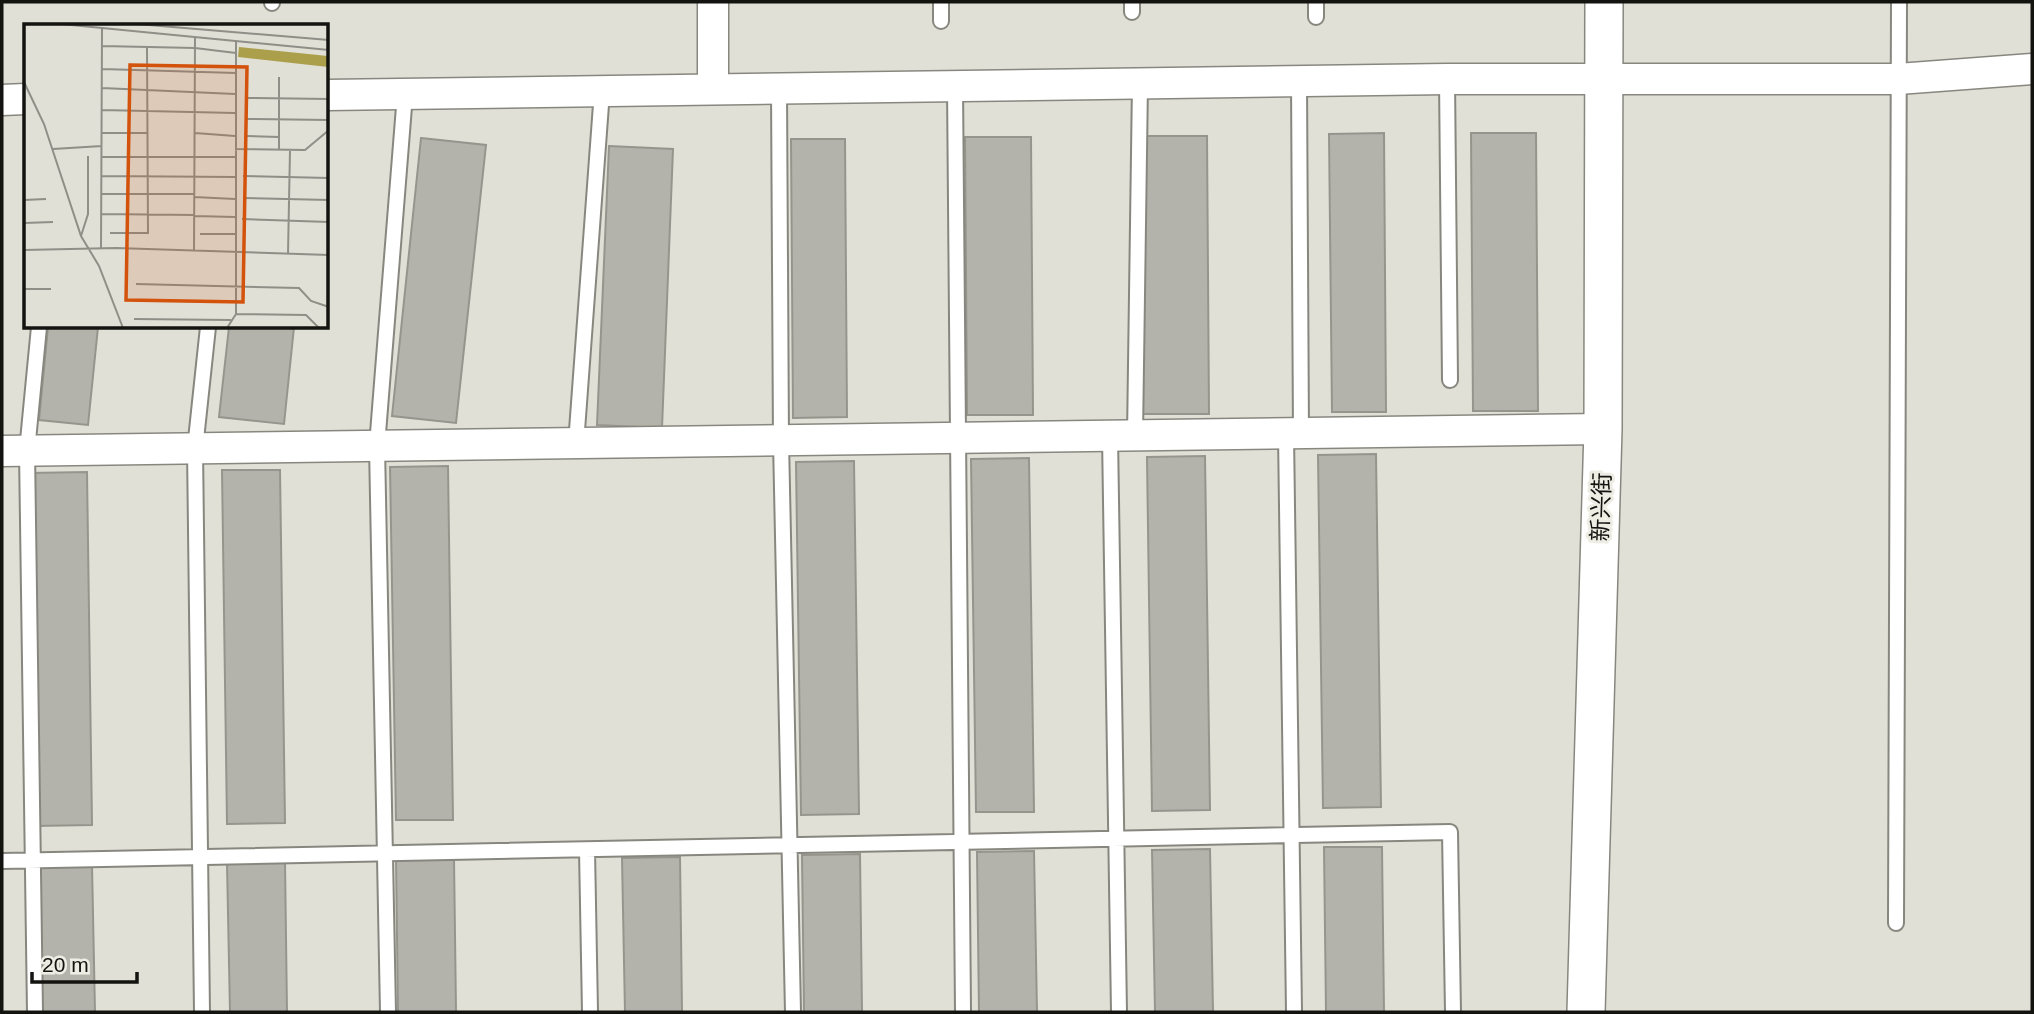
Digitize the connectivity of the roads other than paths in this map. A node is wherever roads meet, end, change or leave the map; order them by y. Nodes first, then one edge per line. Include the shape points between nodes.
1 (713, 2) edge
2 (941, 2) edge
3 (1317, 2) edge
4 (1604, 2) edge
5 (1899, 2) edge
6 (1316, 17) dead end
7 (941, 22) dead end
8 (2032, 69) edge
9 (1603, 78) junction
10 (1447, 79) junction
11 (1898, 79) junction
12 (1299, 81) junction
13 (1140, 83) junction
14 (955, 86) junction
15 (713, 89) junction
16 (779, 89) junction
17 (601, 91) junction
18 (405, 94) junction
19 (329, 95) edge
20 (24, 99) edge
21 (2, 100) edge
22 (38, 329) edge
23 (208, 329) edge
24 (1450, 380) dead end
25 (1603, 429) junction
26 (1293, 434) junction
27 (1123, 436) junction
28 (957, 439) junction
29 (781, 441) junction
30 (576, 444) junction
31 (377, 446) junction
32 (195, 449) junction
33 (15, 451) edge
34 (1292, 836) junction
35 (1116, 839) junction
36 (961, 842) junction
37 (789, 845) junction
38 (587, 850) junction
39 (385, 854) junction
40 (201, 857) junction
41 (33, 860) junction
42 (2, 861) edge
43 (1896, 923) dead end
44 (34, 1012) edge
45 (202, 1012) edge
46 (388, 1012) edge
47 (590, 1012) edge
48 (793, 1012) edge
49 (963, 1012) edge
50 (1119, 1012) edge
51 (1294, 1012) edge
52 (1453, 1012) edge
53 (1586, 1012) edge

1 - 15 street
2 - 7 lane
3 - 6 lane
4 - 9 street, 新兴街
5 - 11 lane
8 - 11 street
9 - 10 street
9 - 11 street
9 - 25 street, 新兴街
10 - 12 street
10 - 24 lane
11 - 43 lane
12 - 13 street
12 - 26 lane
13 - 14 street
13 - 27 lane
14 - 16 street
14 - 28 lane
15 - 16 street
15 - 17 street
16 - 29 lane
17 - 18 street
17 - 30 lane
18 - 19 street
18 - 31 lane
20 - 21 street
22 - 33 lane
23 - 32 lane
25 - 26 street
25 - 53 street, 新兴街
26 - 27 street
26 - 34 lane
27 - 28 street
27 - 35 lane
28 - 29 street
28 - 36 lane
29 - 30 street
29 - 37 lane
30 - 31 street
31 - 32 street
31 - 39 lane
32 - 33 street
32 - 40 lane
33 - 41 lane
34 - 35 lane
34 - 51 lane
34 - 52 lane via 1450,832
35 - 36 lane
35 - 50 lane
36 - 37 lane
36 - 49 lane
37 - 38 lane
37 - 48 lane
38 - 39 lane
38 - 47 lane
39 - 40 lane
39 - 46 lane
40 - 41 lane
40 - 45 lane
41 - 42 lane
41 - 44 lane

